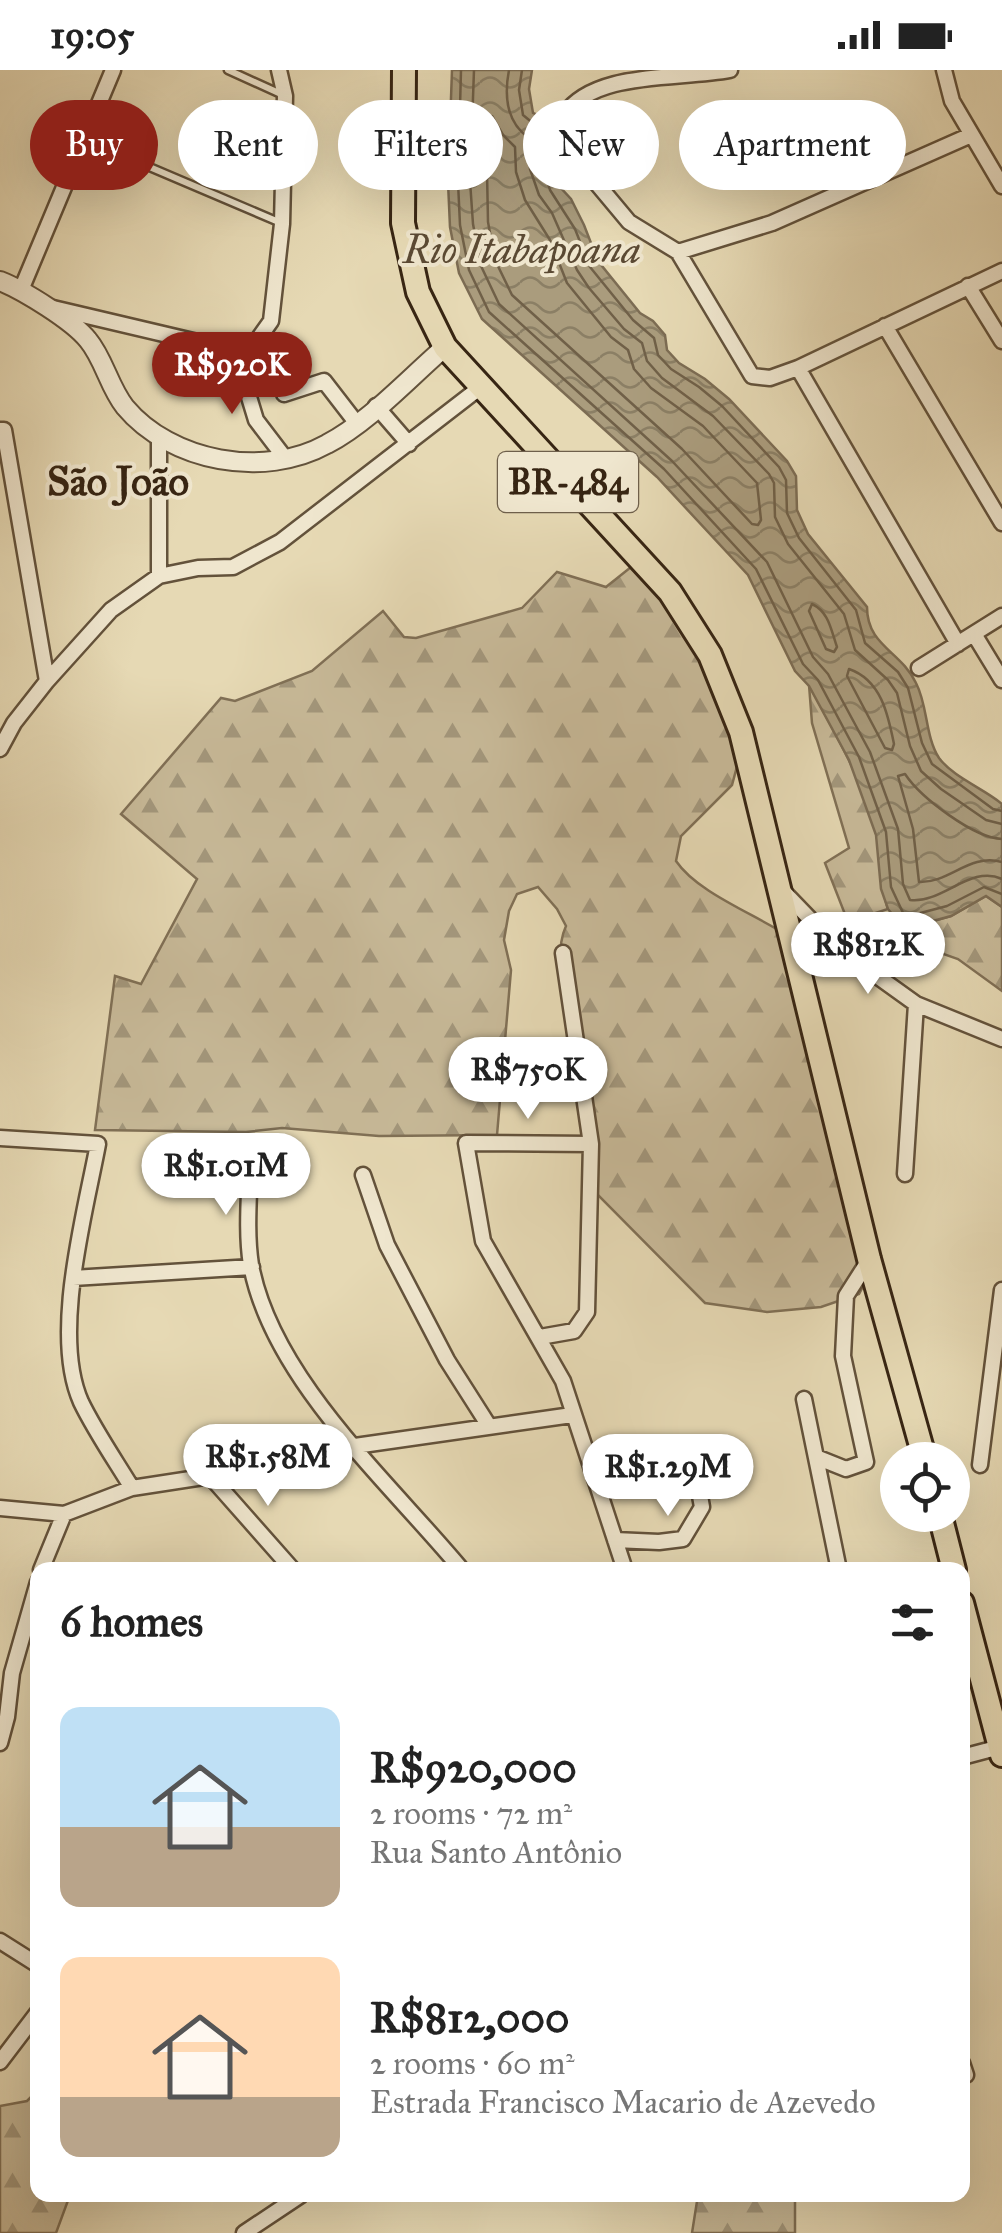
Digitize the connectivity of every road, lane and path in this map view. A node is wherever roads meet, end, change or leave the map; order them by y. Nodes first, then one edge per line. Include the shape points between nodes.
1 (113, 70) edge
2 (228, 70) edge
3 (279, 70) edge
4 (404, 70) edge
5 (730, 70) edge
6 (944, 70) edge
7 (284, 96) junction
8 (101, 100) edge
9 (971, 135) junction
10 (158, 171) edge
11 (1002, 186) edge
12 (63, 190) edge
13 (282, 224) junction
14 (678, 252) junction
15 (1002, 271) edge
16 (0, 281) edge
17 (968, 286) junction
18 (21, 290) junction
19 (43, 306) junction
20 (884, 326) junction
21 (1002, 341) edge
22 (444, 347) junction
23 (249, 352) junction
24 (798, 368) junction
25 (482, 386) junction
26 (376, 406) junction
27 (358, 424) junction
28 (0, 430) edge
29 (159, 439) junction
30 (410, 444) junction
31 (285, 458) junction
32 (1002, 524) edge
33 (159, 576) junction
34 (1002, 616) edge
35 (974, 634) junction
36 (958, 644) junction
37 (920, 668) dead end
38 (1002, 680) edge
39 (46, 681) junction
40 (0, 750) edge
41 (780, 888) junction
42 (564, 953) dead end
43 (916, 1004) junction
44 (1002, 1038) edge
45 (0, 1138) edge
46 (591, 1144) junction
47 (250, 1166) dead end
48 (906, 1174) dead end
49 (363, 1175) dead end
50 (869, 1260) junction
51 (252, 1267) junction
52 (72, 1278) junction
53 (1002, 1290) edge
54 (540, 1337) junction
55 (804, 1400) dead end
56 (572, 1414) junction
57 (490, 1426) junction
58 (920, 1442) edge
59 (355, 1446) junction
60 (816, 1457) junction
61 (980, 1465) dead end
62 (695, 1468) dead end
63 (132, 1488) junction
64 (0, 1508) edge
65 (64, 1514) junction
66 (944, 1532) edge
67 (615, 1540) junction
68 (44, 1562) edge
69 (286, 1562) edge
70 (455, 1562) edge
71 (622, 1562) edge
72 (837, 1562) edge
73 (952, 1562) edge
74 (30, 1610) edge
75 (970, 1633) edge
76 (0, 1743) edge
77 (1001, 1751) edge
78 (970, 1756) edge
79 (0, 1941) edge
80 (30, 1960) edge
81 (30, 2023) edge
82 (0, 2062) edge
83 (290, 2202) edge
84 (244, 2233) edge

1 - 8 street
2 - 7 lane
3 - 7 street
4 - 22 main road, BR-484 via 402,224 418,292
5 - 14 street via 625,77 574,96 564,114 573,155 629,222
6 - 9 street
7 - 13 street
9 - 11 street
9 - 14 street via 772,223
10 - 13 lane
12 - 18 street
13 - 23 street via 271,321
14 - 24 street via 752,376 770,378
15 - 17 street
16 - 18 street
17 - 20 street
17 - 21 street
18 - 19 street
19 - 23 street
19 - 29 street via 88,339 124,406
20 - 24 street
20 - 32 street
22 - 25 main road, BR-484
22 - 26 street
23 - 27 street via 278,361 284,394 324,382
23 - 31 street via 248,397 256,420
24 - 36 street
25 - 30 street
25 - 41 main road, BR-484 via 670,592 710,655 740,732
26 - 27 street
26 - 30 street
27 - 31 street via 325,446
28 - 39 street
29 - 31 street via 210,459
29 - 33 street
30 - 33 street via 280,542 233,567
33 - 39 street via 111,610
34 - 35 street
35 - 36 street
35 - 38 street
36 - 37 street
39 - 40 street
41 - 43 street via 838,948
41 - 50 main road, BR-484
42 - 46 street
43 - 44 street
43 - 48 street
45 - 52 street via 98,1144
46 - 54 street via 587,1312 574,1331
46 - 54 street via 466,1144 483,1241
47 - 51 street
49 - 57 street via 387,1245
50 - 58 main road, BR-484
50 - 60 street via 846,1296 842,1356 866,1462 846,1468
51 - 52 street
51 - 59 street via 267,1321 294,1370
52 - 63 street via 69,1358 80,1400
53 - 61 street
54 - 56 street
55 - 60 street
56 - 57 street
56 - 67 street
57 - 59 street
59 - 70 street
60 - 72 street
62 - 67 street via 702,1508 683,1539
63 - 65 street
63 - 69 street via 210,1476
64 - 65 street
65 - 68 street
66 - 73 main road
67 - 71 street
74 - 76 street
75 - 77 main road
77 - 78 street
79 - 80 street
81 - 82 street
83 - 84 street

